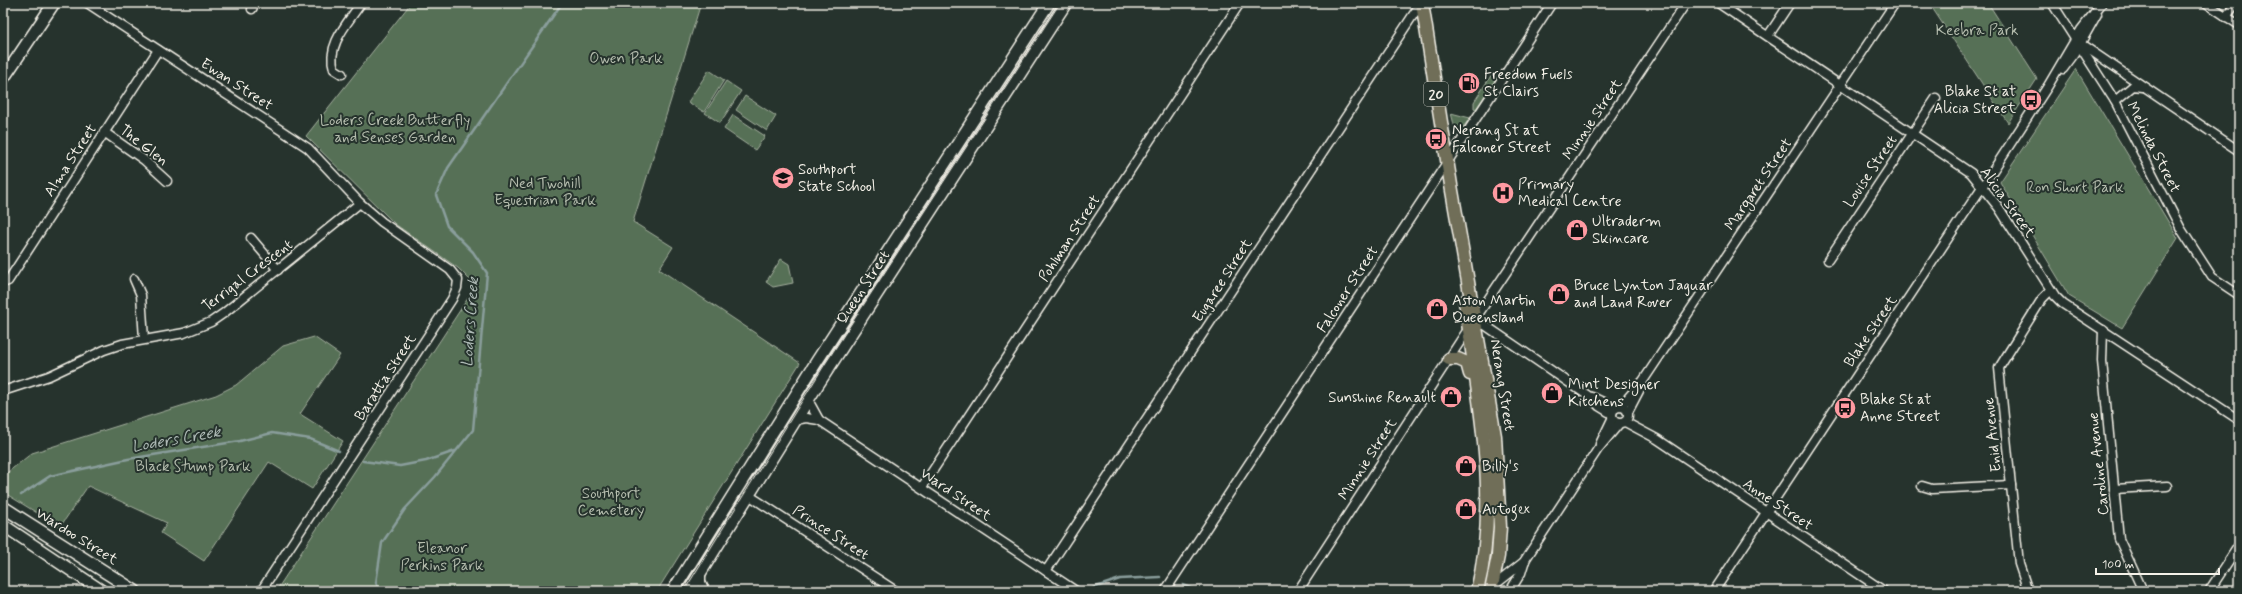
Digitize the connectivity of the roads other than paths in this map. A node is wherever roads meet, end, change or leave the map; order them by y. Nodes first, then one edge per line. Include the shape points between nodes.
1 (54, 3) edge
2 (86, 3) edge
3 (361, 3) edge
4 (1049, 3) edge
5 (1066, 3) edge
6 (1240, 3) edge
7 (1421, 3) edge
8 (1552, 3) edge
9 (1686, 3) edge
10 (1718, 3) edge
11 (1790, 3) edge
12 (1895, 3) edge
13 (2052, 3) edge
14 (2102, 3) edge
15 (2206, 3) edge
16 (2236, 3) edge
17 (2226, 17) junction
18 (2239, 25) edge
19 (1768, 36) junction
20 (2078, 42) junction
21 (158, 50) junction
22 (342, 74) dead end
23 (3, 79) edge
24 (1840, 85) junction
25 (2142, 87) junction
26 (1936, 98) dead end
27 (2115, 101) junction
28 (104, 132) junction
29 (1912, 133) junction
30 (2239, 151) edge
31 (1447, 163) junction
32 (167, 180) dead end
33 (1451, 185) junction
34 (1983, 186) junction
35 (360, 203) junction
36 (251, 238) dead end
37 (1828, 260) dead end
38 (278, 270) junction
39 (134, 279) dead end
40 (3, 283) edge
41 (2051, 290) junction
42 (2239, 295) edge
43 (1476, 319) junction
44 (1468, 329) junction
45 (2103, 330) junction
46 (144, 339) junction
47 (1449, 359) junction
48 (1476, 390) junction
49 (3, 391) edge
50 (808, 400) junction
51 (1620, 415) junction
52 (795, 420) junction
53 (819, 420) junction
54 (2239, 420) edge
55 (2011, 485) junction
56 (1922, 486) dead end
57 (2167, 486) dead end
58 (922, 488) junction
59 (2114, 489) junction
60 (750, 496) junction
61 (3, 507) edge
62 (1766, 513) junction
63 (3, 525) edge
64 (2239, 545) edge
65 (1525, 560) junction
66 (1046, 571) junction
67 (701, 572) junction
68 (1477, 588) edge
69 (1167, 589) edge
70 (1494, 590) edge
71 (102, 591) edge
72 (135, 591) edge
73 (261, 591) edge
74 (673, 591) edge
75 (689, 591) edge
76 (705, 591) edge
77 (896, 591) edge
78 (1076, 591) edge
79 (1298, 591) edge
80 (1508, 591) edge
81 (1714, 591) edge
82 (1884, 591) edge
83 (2028, 591) edge
84 (2143, 591) edge
85 (2209, 591) edge

1 - 23 street
2 - 21 street, Ewan Street
3 - 22 street via 333,46 330,59 334,69
4 - 74 street, Queen Street via 798,391
5 - 50 street, Queen Street
6 - 58 street, Pohlman Street
7 - 31 main road, Nerang Street / 20
7 - 66 street, Eugaree Street
8 - 31 street, Falconer Street
9 - 43 street, Minnie Street
10 - 19 street, Alicia Street
11 - 19 street
12 - 24 street, Margaret Street
13 - 20 street, Melinda Street
14 - 20 street, Blake Street
15 - 17 street
16 - 17 street
17 - 18 street
19 - 24 street, Alicia Street
20 - 25 street via 2132,77
20 - 27 street, Melinda Street
20 - 34 street, Blake Street
21 - 28 street, Alma Street
21 - 35 street, Ewan Street via 308,148
24 - 29 street, Alicia Street
24 - 51 street, Margaret Street
25 - 27 street via 2133,86
25 - 30 street
26 - 29 street, Louise Street
27 - 42 street, Melinda Street via 2181,229 2212,277
28 - 32 street, The Glen
28 - 40 street, Alma Street via 8,281
29 - 34 street, Alicia Street via 1971,173
29 - 37 street, Louise Street
31 - 33 main road, Nerang Street / 20
31 - 69 street, Falconer Street
33 - 43 main road, Nerang Street / 20
33 - 44 main road, Nerang Street / 20
34 - 41 street, Alicia Street
34 - 62 street, Blake Street
35 - 38 street, Terrigal Crescent
35 - 73 street, Baratta Street via 384,224 450,270 458,280 457,288
36 - 38 street
38 - 46 street, Terrigal Crescent via 210,322 184,333
39 - 46 street via 141,295
41 - 45 street, Alicia Street via 2062,304
41 - 55 street, Enid Avenue via 2042,299 1999,368
43 - 44 street, Minnie Street
43 - 51 street, Anne Street
43 - 70 main road, Nerang Street / 20 via 1499,470 1500,534
44 - 47 street, Minnie Street
44 - 48 main road, Nerang Street / 20
45 - 54 street, Alicia Street
45 - 59 street, Caroline Avenue via 2102,361
46 - 49 street, Terrigal Crescent via 104,350 49,376
47 - 48 main road via 1467,363
47 - 79 street, Minnie Street
48 - 68 main road, Nerang Street / 20 via 1488,490 1486,536
50 - 52 street, Queen Street
50 - 53 street, Ward Street via 811,410
51 - 62 street, Anne Street
51 - 65 street, Margaret Street
52 - 53 street
52 - 60 street, Queen Street
53 - 58 street, Ward Street
55 - 56 street via 1932,489
55 - 83 street, Enid Avenue via 2019,564
57 - 59 street
58 - 66 street, Ward Street
59 - 84 street, Caroline Avenue via 2119,539
60 - 67 street, Queen Street
60 - 77 street, Prince Street
61 - 72 street, Wardoo Street
62 - 81 street, Blake Street
62 - 82 street, Anne Street
63 - 71 street, Wardoo Street
64 - 85 street
65 - 70 street
65 - 80 street, Margaret Street via 1521,573
66 - 78 street, Ward Street
67 - 75 street, Queen Street
67 - 76 street via 701,582
68 - 70 street

